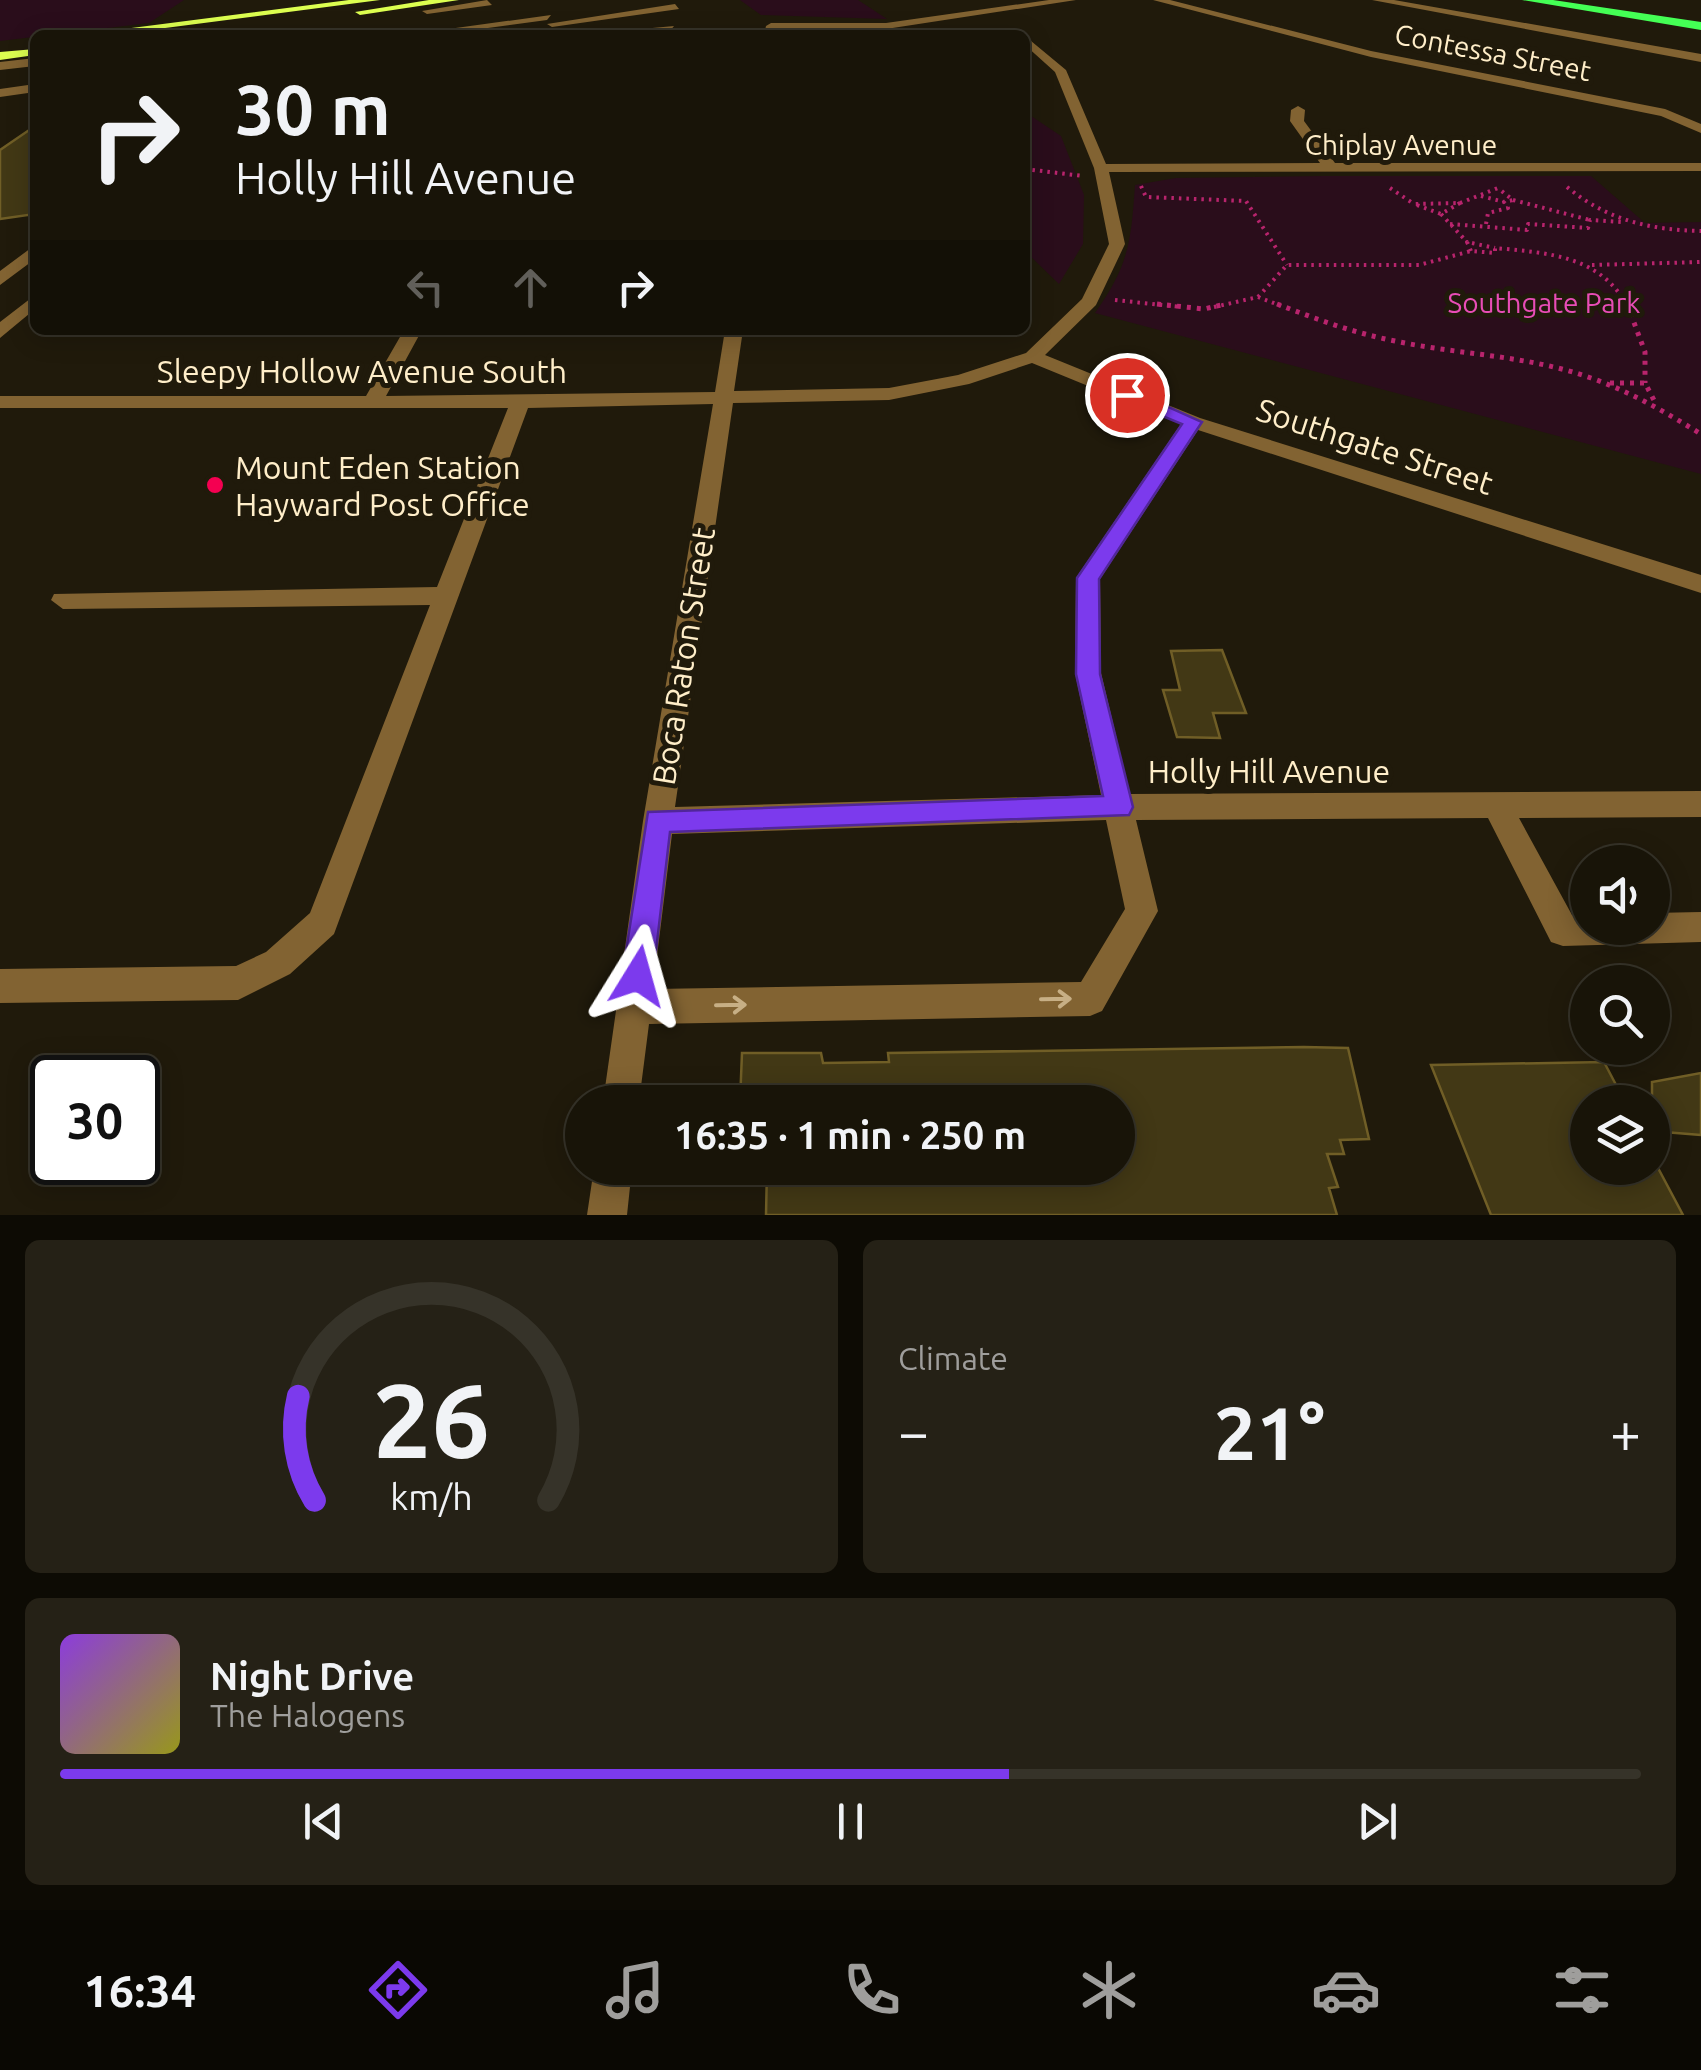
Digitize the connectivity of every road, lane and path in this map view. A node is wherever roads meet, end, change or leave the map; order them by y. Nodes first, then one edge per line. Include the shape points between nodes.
1 (375, 0) edge
2 (454, 0) edge
3 (955, 0) edge
4 (1071, 0) edge
5 (1158, 0) edge
6 (1376, 0) edge
7 (1528, 0) edge
8 (1560, 0) edge
9 (1607, 0) edge
10 (588, 3) dead end
11 (680, 4) edge
12 (490, 6) dead end
13 (633, 7) dead end
14 (432, 13) dead end
15 (980, 13) junction
16 (548, 16) edge
17 (601, 18) junction
18 (1701, 21) edge
19 (997, 22) dead end
20 (125, 30) edge
21 (211, 30) edge
22 (448, 30) edge
23 (608, 30) edge
24 (671, 30) edge
25 (793, 30) edge
26 (30, 42) edge
27 (1030, 44) edge
28 (0, 45) edge
29 (30, 53) edge
30 (0, 56) edge
31 (1701, 58) edge
32 (30, 63) edge
33 (0, 66) edge
34 (30, 89) edge
35 (0, 92) edge
36 (1298, 110) dead end
37 (1701, 129) edge
38 (1701, 166) edge
39 (1331, 168) junction
40 (1548, 169) junction
41 (1030, 170) edge
42 (1093, 172) junction
43 (1140, 178) dead end
44 (1499, 189) dead end
45 (1480, 196) dead end
46 (1513, 200) junction
47 (1504, 202) junction
48 (1441, 214) junction
49 (1590, 220) junction
50 (1622, 222) junction
51 (1450, 224) junction
52 (1486, 224) junction
53 (1701, 231) edge
54 (1467, 242) junction
55 (1495, 248) junction
56 (1470, 251) junction
57 (30, 255) edge
58 (1701, 262) edge
59 (1287, 264) junction
60 (1590, 265) junction
61 (0, 284) edge
62 (30, 287) edge
63 (1092, 297) junction
64 (1258, 297) junction
65 (30, 305) edge
66 (0, 332) edge
67 (410, 335) edge
68 (733, 335) edge
69 (1033, 357) junction
70 (1604, 383) junction
71 (1644, 383) junction
72 (724, 400) junction
73 (373, 401) junction
74 (0, 402) edge
75 (520, 402) junction
76 (1658, 407) junction
77 (1192, 422) junction
78 (1701, 434) edge
79 (1701, 584) edge
80 (446, 596) junction
81 (63, 600) dead end
82 (1701, 804) edge
83 (1497, 805) junction
84 (1119, 807) junction
85 (658, 821) junction
86 (1701, 927) edge
87 (0, 986) edge
88 (634, 1007) junction
89 (623, 1085) edge
90 (611, 1185) edge
91 (607, 1215) edge

1 - 20 main road
2 - 21 main road
3 - 15 street
4 - 15 street
5 - 37 street, Contessa Street via 1371,54 1652,110
6 - 31 street
7 - 18 highway
8 - 18 highway
9 - 18 highway
10 - 13 street via 600,11
11 - 17 street
11 - 24 street
12 - 14 street
15 - 19 street
15 - 25 street
16 - 17 street
16 - 22 street
17 - 23 street
26 - 28 main road
27 - 42 street via 1060,70
29 - 30 main road
32 - 33 street
34 - 35 street
36 - 39 street via 1297,121
38 - 40 street, Chiplay Avenue
39 - 40 street, Chiplay Avenue
39 - 42 street, Chiplay Avenue
40 - 50 path via 1583,201
41 - 42 path
42 - 63 street via 1117,244
43 - 59 path via 1146,198 1246,201
44 - 46 path
45 - 47 path
46 - 47 path
46 - 49 path
47 - 52 path via 1508,208 1488,213
48 - 48 path via 1460,202 1414,204 1428,208
48 - 51 path
49 - 50 path
49 - 52 path via 1588,228 1528,224 1526,230 1502,230
50 - 53 path via 1656,231
51 - 52 path
51 - 54 path
54 - 55 path
54 - 56 path
55 - 56 path via 1488,254
55 - 60 path
56 - 59 path via 1419,265
57 - 61 street
58 - 60 path
59 - 64 path
60 - 71 path via 1632,308 1650,366
61 - 62 street
63 - 64 path via 1204,309
63 - 69 street
64 - 70 path via 1397,342 1510,357
65 - 66 street
67 - 73 street
68 - 72 street, Boca Raton Street
69 - 72 street, Sleepy Hollow Avenue South via 889,394
69 - 77 street, Southgate Street
70 - 71 path
70 - 76 path
71 - 76 path
72 - 75 street, Sleepy Hollow Avenue South
72 - 85 street, Boca Raton Street
73 - 74 street, Sleepy Hollow Avenue South
73 - 75 street, Sleepy Hollow Avenue South
75 - 80 street
76 - 78 path
77 - 79 street, Southgate Street
77 - 84 street via 1088,578 1088,674
80 - 81 street
80 - 87 street via 322,923 278,963 238,983
82 - 83 street, Holly Hill Avenue
83 - 84 street, Holly Hill Avenue
83 - 86 street via 1564,931
84 - 85 street, Holly Hill Avenue
88 -> 84 street via 1090,998 1142,911
85 - 88 street, Boca Raton Street
88 - 89 street, Boca Raton Street
90 - 91 street

